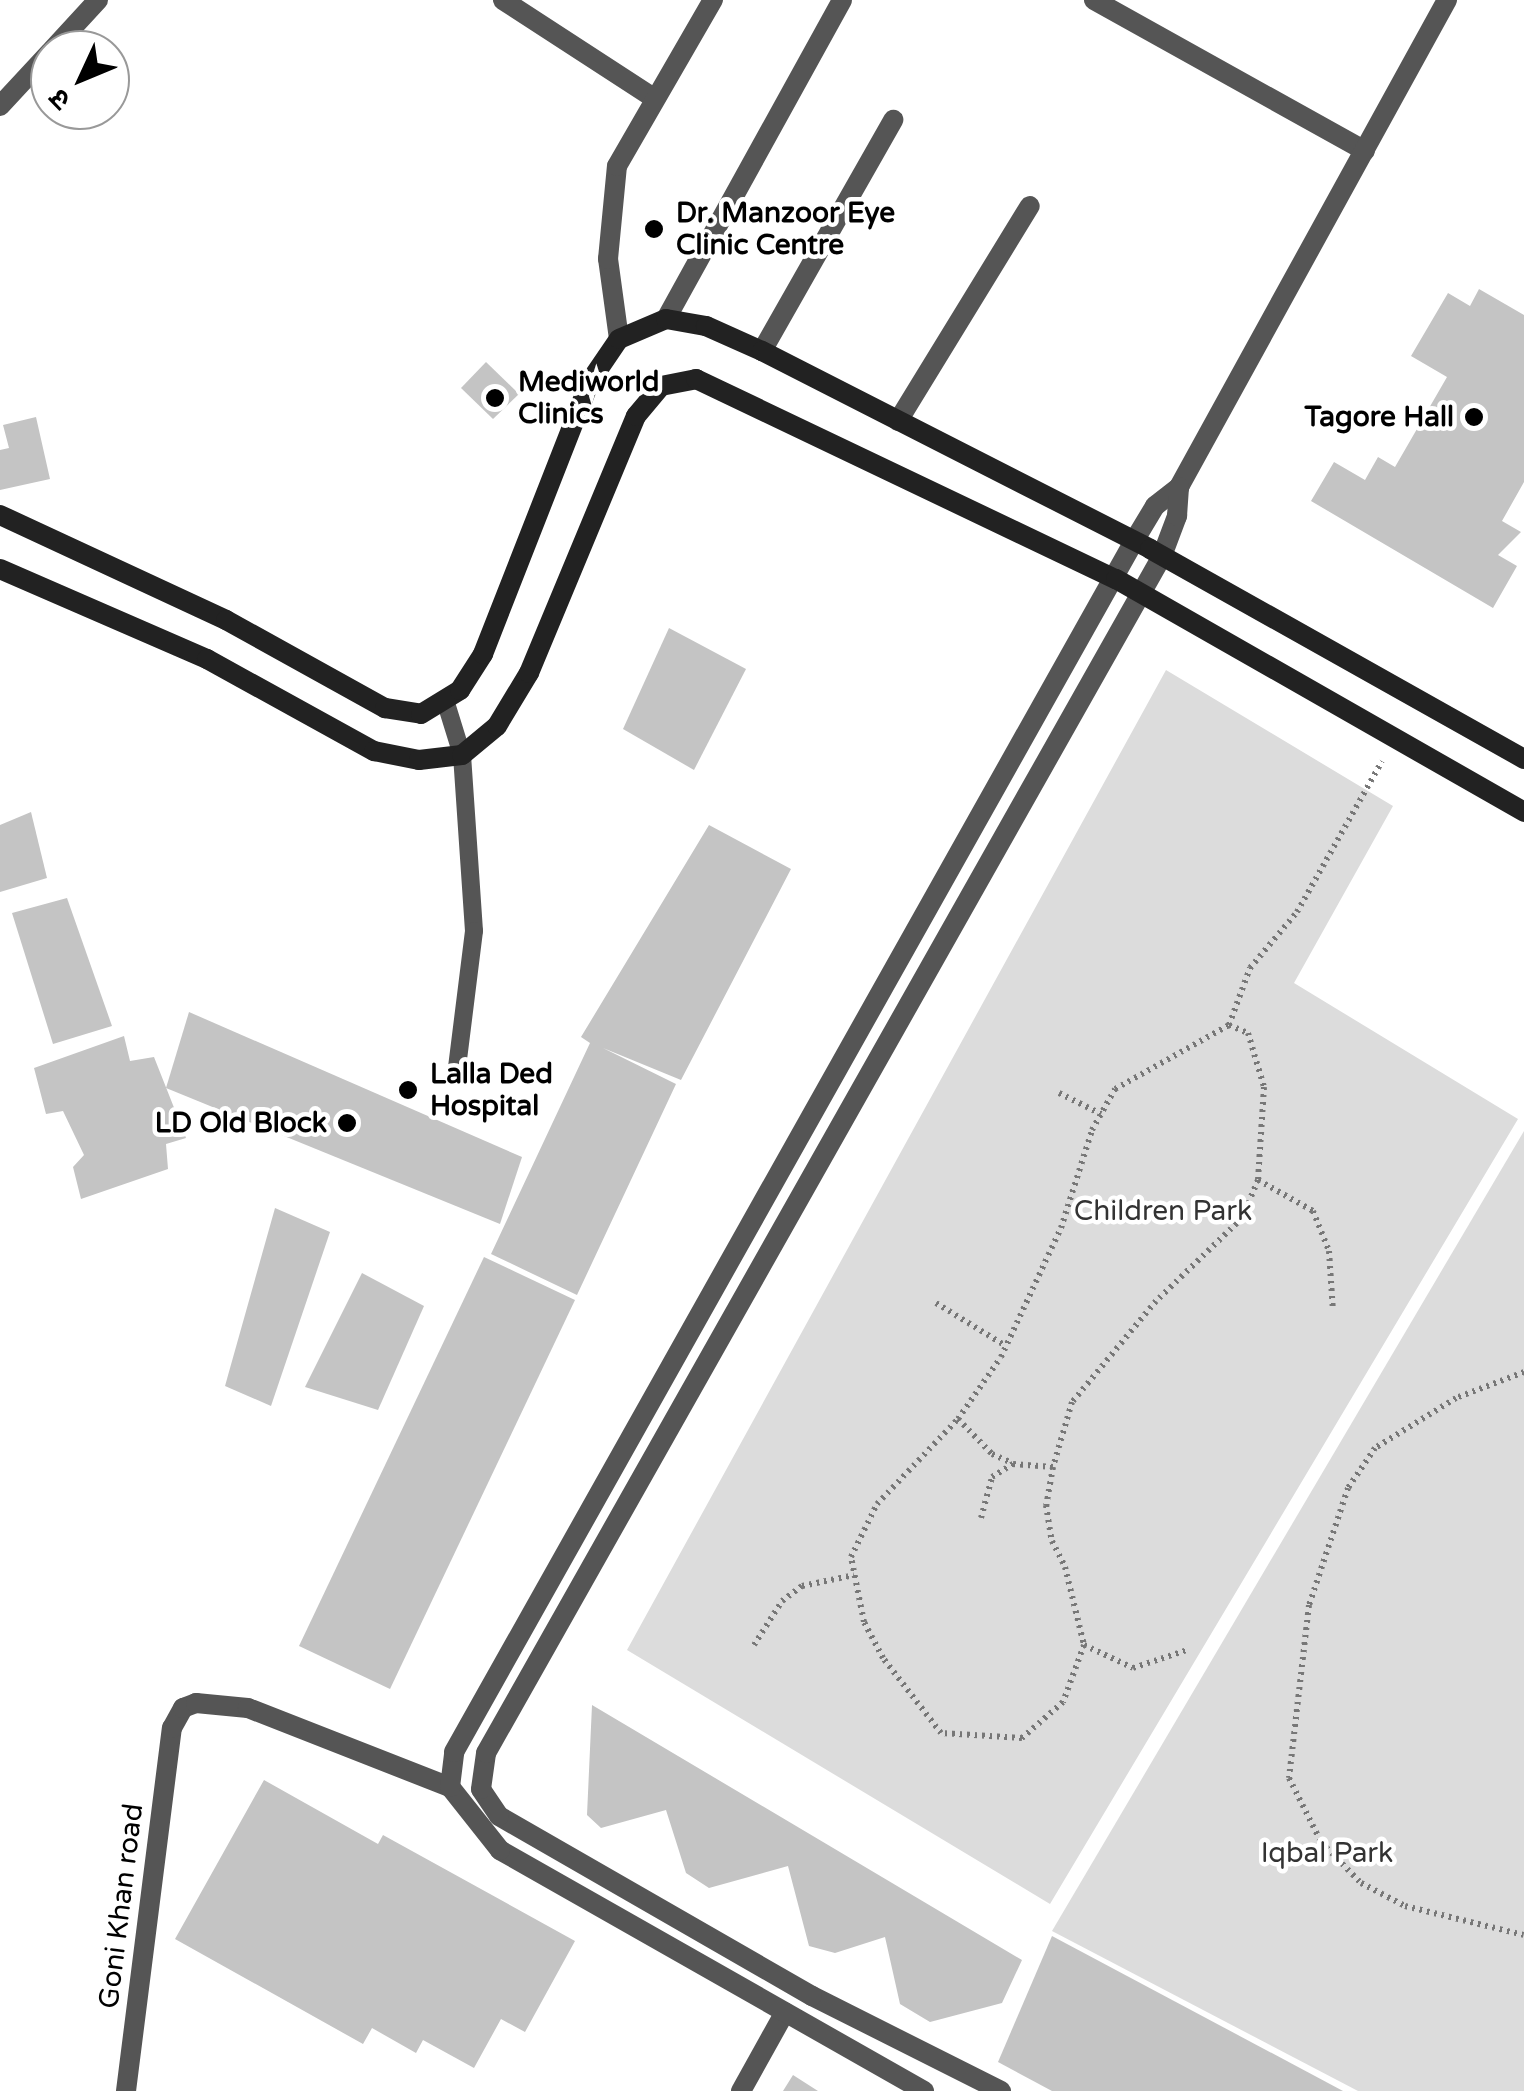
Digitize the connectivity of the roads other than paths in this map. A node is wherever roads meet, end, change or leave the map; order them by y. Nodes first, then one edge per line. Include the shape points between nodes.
1 (98, 0) edge
2 (504, 0) edge
3 (712, 0) edge
4 (842, 0) edge
5 (1094, 0) edge
6 (1446, 0) edge
7 (70, 30) edge
8 (30, 74) edge
9 (654, 98) junction
10 (0, 106) edge
11 (893, 120) dead end
12 (1365, 151) junction
13 (1030, 206) dead end
14 (666, 319) junction
15 (619, 339) junction
16 (762, 351) junction
17 (898, 421) junction
18 (1179, 488) junction
19 (0, 515) edge
20 (1134, 541) junction
21 (1162, 556) junction
22 (0, 569) edge
23 (1116, 579) junction
24 (1143, 594) junction
25 (445, 700) junction
26 (462, 755) junction
27 (1524, 760) edge
28 (1524, 812) edge
29 (456, 1075) dead end
30 (450, 1787) junction
31 (785, 2012) junction
32 (126, 2091) edge
33 (741, 2091) edge
34 (924, 2091) edge
35 (1001, 2091) edge

1 - 7 street
2 - 9 street
3 - 9 street
4 - 14 street
5 - 12 street
6 - 12 street
8 - 10 street
9 - 15 street via 610,196 608,259
11 - 16 street
12 - 18 street
13 - 17 street
14 - 15 main road
14 - 16 main road via 706,326
15 - 25 main road via 568,426 483,654 460,690
16 - 17 main road
17 - 20 main road
18 - 20 street via 1155,506
18 - 21 street
19 - 25 main road via 226,620 385,708 421,714
20 - 21 main road
20 - 23 street
21 - 24 street
21 - 27 main road
22 - 26 main road via 207,659 374,751 419,760
23 - 24 main road
23 - 26 main road via 696,378 661,386 636,416 529,674 497,726
23 - 30 street via 454,1752
24 - 28 main road
24 - 35 street via 486,1753 480,1789 499,1816 812,1996
25 - 26 lane
26 - 29 lane via 474,931
30 - 31 street via 500,1850
30 - 32 street, Goni Khan road via 248,1708 188,1705 172,1728
31 - 33 street
31 - 34 street

